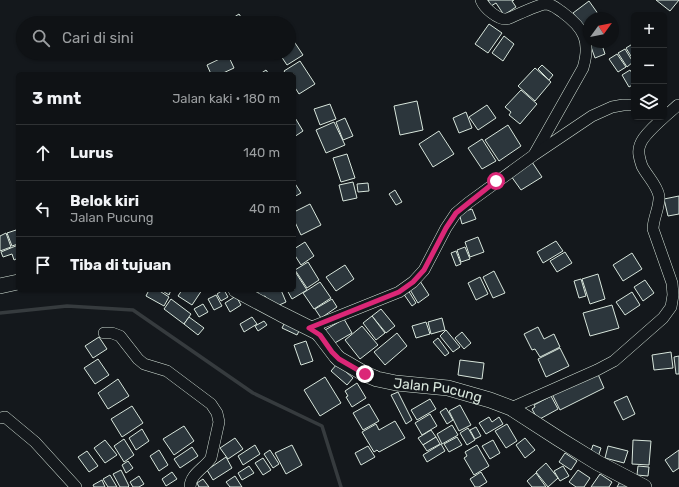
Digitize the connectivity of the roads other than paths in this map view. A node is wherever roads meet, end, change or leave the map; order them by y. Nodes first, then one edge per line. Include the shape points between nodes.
1 (481, 0) edge
2 (631, 105) edge
3 (667, 105) edge
4 (678, 105) edge
5 (534, 155) junction
6 (16, 282) edge
7 (0, 286) edge
8 (240, 292) edge
9 (309, 328) junction
10 (104, 332) dead end
11 (511, 408) junction
12 (0, 418) edge
13 (76, 487) edge
14 (190, 487) edge
15 (644, 487) edge

1 - 5 street via 484,6 504,20 542,5 551,5 573,20 585,40 586,57 583,68
2 - 5 street via 612,107 592,116
3 - 4 street
4 - 11 street via 645,136 638,154 658,195 653,229 672,283 671,307 663,318 614,361
5 - 9 street via 456,213 424,270 413,282 399,292
6 - 7 main road
8 - 9 main road, Jalan Pucung
9 - 11 main road, Jalan Pucung via 320,335 339,359 377,379 448,388
10 - 14 street via 120,336 138,360 167,371 211,404 217,413 219,422 210,458 193,477
11 - 15 main road, Jalan Pucung via 592,459
12 - 13 street via 5,418 35,442

